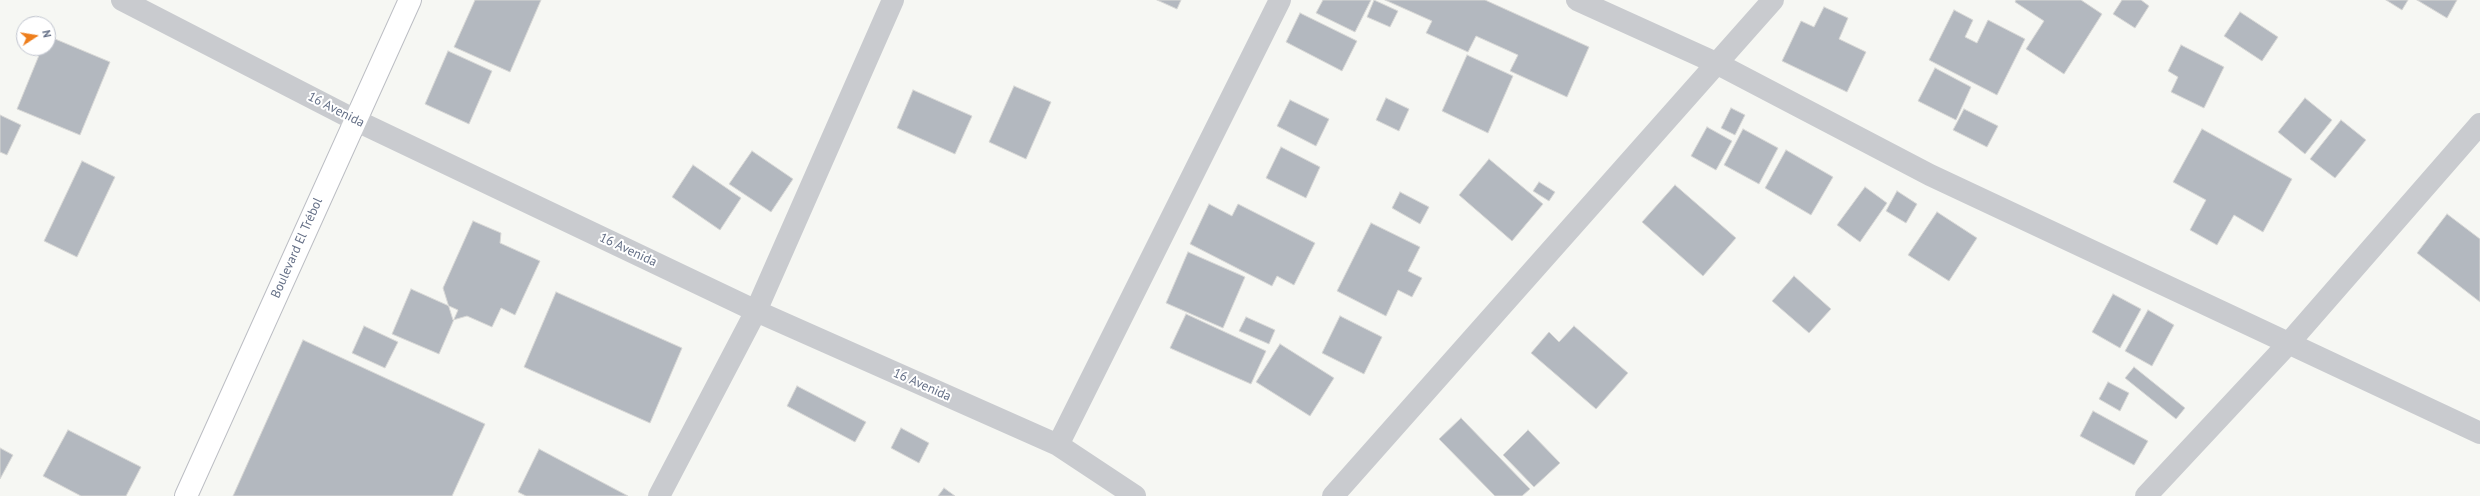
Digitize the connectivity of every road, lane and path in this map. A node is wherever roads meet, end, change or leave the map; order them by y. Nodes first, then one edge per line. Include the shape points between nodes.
1 (122, 0) edge
2 (410, 0) edge
3 (893, 0) edge
4 (1280, 0) edge
5 (1577, 0) edge
6 (1773, 0) edge
7 (1716, 62) junction
8 (355, 120) junction
9 (2480, 124) edge
10 (756, 311) junction
11 (2288, 344) junction
12 (2480, 433) edge
13 (1058, 445) junction
14 (186, 496) edge
15 (659, 496) edge
16 (1135, 496) edge
17 (1333, 496) edge
18 (2146, 496) edge

1 - 8 street, 16 Avenida
2 - 8 main road, Boulevard El Trébol
3 - 10 street
4 - 13 street
5 - 7 street
6 - 7 street
7 - 11 street via 1930,175
7 - 17 street
8 - 10 street, 16 Avenida
8 - 14 main road, Boulevard El Trébol
9 - 11 street
10 - 13 street, 16 Avenida
10 - 15 street
11 - 12 street
11 - 18 street
13 - 16 street, 16 Avenida

